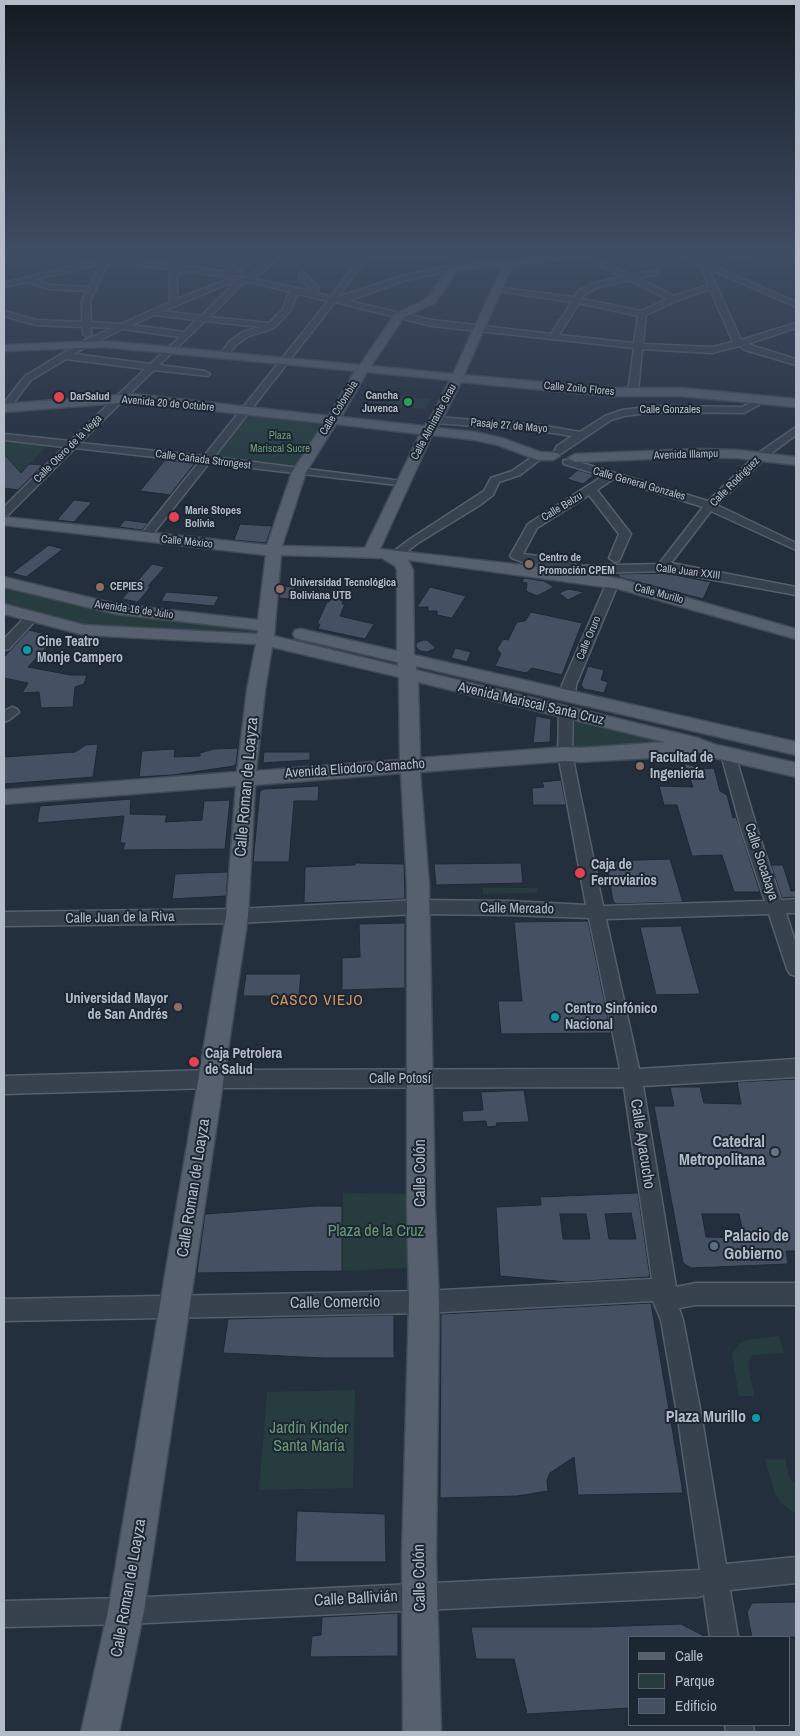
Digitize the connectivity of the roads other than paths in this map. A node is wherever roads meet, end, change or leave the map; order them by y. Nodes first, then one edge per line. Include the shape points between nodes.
1 (87, 333) edge
2 (107, 333) edge
3 (164, 333) edge
4 (189, 333) edge
5 (253, 333) edge
6 (306, 333) edge
7 (387, 333) edge
8 (477, 333) edge
9 (512, 333) edge
10 (556, 333) edge
11 (640, 333) edge
12 (731, 333) edge
13 (770, 333) edge
14 (186, 336) junction
15 (553, 338) junction
16 (87, 342) junction
17 (738, 343) junction
18 (638, 346) junction
19 (4, 348) edge
20 (171, 350) junction
21 (65, 356) junction
22 (222, 356) junction
23 (284, 362) junction
24 (796, 362) edge
25 (153, 368) junction
26 (362, 370) junction
27 (205, 374) dead end
28 (457, 378) junction
29 (633, 392) junction
30 (122, 398) junction
31 (755, 398) junction
32 (796, 403) edge
33 (4, 408) edge
34 (244, 411) junction
35 (332, 420) junction
36 (432, 425) junction
37 (796, 430) edge
38 (581, 435) junction
39 (4, 437) edge
40 (73, 444) junction
41 (538, 456) junction
42 (761, 456) junction
43 (564, 457) junction
44 (206, 461) junction
45 (796, 461) edge
46 (298, 472) junction
47 (611, 476) junction
48 (402, 484) junction
49 (591, 490) junction
50 (709, 506) junction
51 (4, 513) edge
52 (4, 521) edge
53 (145, 537) junction
54 (796, 546) edge
55 (274, 551) junction
56 (384, 554) junction
57 (516, 556) joint
58 (615, 558) dead end
59 (665, 567) junction
60 (593, 569) junction
61 (549, 573) junction
62 (4, 582) edge
63 (612, 582) junction
64 (796, 591) edge
65 (4, 609) edge
66 (32, 617) junction
67 (266, 634) junction
68 (796, 634) edge
69 (4, 646) edge
70 (406, 666) junction
71 (567, 704) junction
72 (723, 732) junction
73 (707, 749) junction
74 (796, 749) edge
75 (565, 754) junction
76 (728, 754) junction
77 (410, 765) junction
78 (796, 770) edge
79 (246, 777) junction
80 (4, 797) edge
81 (775, 906) junction
82 (796, 906) edge
83 (417, 907) junction
84 (596, 912) junction
85 (237, 916) junction
86 (4, 919) edge
87 (796, 969) edge
88 (796, 1068) edge
89 (632, 1078) junction
90 (211, 1079) junction
91 (421, 1079) junction
92 (4, 1085) edge
93 (665, 1294) junction
94 (796, 1294) edge
95 (424, 1302) junction
96 (175, 1308) junction
97 (4, 1310) edge
98 (796, 1570) edge
99 (714, 1578) junction
100 (420, 1596) junction
101 (126, 1610) junction
102 (4, 1614) edge
103 (724, 1636) edge
104 (100, 1732) edge
105 (422, 1732) edge

1 - 16 street
2 - 16 street
3 - 14 street
4 - 14 street, Calle Otero de la Vega
5 - 22 street via 230,345
6 - 23 street
7 - 26 main road, Calle Colombia
8 - 28 main road, Calle Almirante Grau
9 - 15 street
10 - 15 street
11 - 18 street
12 - 17 street
13 - 17 street
14 - 20 street, Calle Otero de la Vega
15 - 18 street
16 - 19 main road, Calle Zoilo Flores
16 - 20 main road, Calle Zoilo Flores
16 - 21 street
17 - 18 street via 699,350
17 - 24 street
18 - 29 street
20 - 22 main road, Calle Zoilo Flores
20 - 25 street, Calle Otero de la Vega
21 - 25 street
21 - 33 street via 28,378
22 - 23 main road, Calle Zoilo Flores
23 - 26 main road, Calle Zoilo Flores
23 - 34 street
25 - 27 street
25 - 30 street, Calle Otero de la Vega
26 - 28 main road, Calle Zoilo Flores
26 - 35 main road, Calle Colombia
28 - 29 main road, Calle Zoilo Flores
28 - 36 main road, Calle Almirante Grau
29 - 31 main road, Calle Zoilo Flores
30 - 33 main road, Avenida 20 de Octubre
30 - 34 main road, Avenida 20 de Octubre
30 - 40 street, Calle Otero de la Vega
31 - 32 main road, Calle Zoilo Flores
31 - 38 street, Calle Gonzales via 754,406 744,410 630,411 608,418
34 - 35 main road, Avenida 20 de Octubre
34 - 44 street
35 - 36 main road, Calle General Gonzales
35 - 46 main road, Calle Colombia
36 - 38 street, Pasaje 27 de Mayo via 540,428
36 - 41 main road, Calle General Gonzales via 502,442
36 - 48 main road, Calle Almirante Grau
37 - 42 street, Calle Rodriguez
38 - 43 street, Calle Gonzales via 561,448
39 - 40 street, Calle Cañada Strongest
40 - 44 street, Calle Cañada Strongest
40 - 51 street, Calle Otero de la Vega
41 - 43 main road, Calle General Gonzales
41 - 56 street via 516,473 495,480 489,493 476,503 414,541
42 - 43 main road, Avenida Illampu via 698,453
42 - 45 main road, Avenida Illampu
42 - 50 street, Calle Rodriguez
43 - 47 street, Calle General Gonzales
44 - 46 street, Calle Cañada Strongest
44 - 53 street
46 - 48 street, Calle Cañada Strongest
46 - 55 main road, Calle Colombia
47 - 49 street, Calle Belzu
47 - 50 street, Calle General Gonzales
48 - 56 main road, Calle Almirante Grau
49 - 57 street, Calle Belzu via 532,526
49 - 58 street via 625,534
50 - 54 street
50 - 59 street, Calle Rodriguez
52 - 53 main road, Calle México
53 - 55 main road, Calle México
55 - 56 main road, Calle México
55 - 67 main road, Calle Colombia
56 - 61 main road, Calle Murillo
56 - 70 main road via 402,563 405,570
57 - 60 street, Calle Belzu
59 - 60 street, Calle Juan XXIII
59 - 64 street, Calle Juan XXIII
60 - 61 street, Calle Juan XXIII
61 - 63 main road, Calle Murillo
62 - 67 main road, Avenida 16 de Julio via 116,610
63 - 68 main road, Calle Murillo
63 - 71 street, Calle Oruro via 569,685
65 - 66 main road, Avenida 16 de Julio
66 - 67 main road, Avenida 16 de Julio via 84,630 251,638
66 - 69 street
67 - 70 main road, Avenida Mariscal Santa Cruz
67 - 79 main road, Calle Roman de Loayza
70 - 71 main road, Avenida Mariscal Santa Cruz
70 - 77 main road, Calle Colón
71 - 72 main road, Avenida Mariscal Santa Cruz
71 - 73 main road, Avenida Mariscal Santa Cruz
71 - 75 street, Calle Ayacucho
72 - 74 main road, Avenida Mariscal Santa Cruz
72 - 76 main road
73 - 75 main road, Avenida Eliodoro Camacho via 662,748
73 - 76 main road, Avenida Mariscal Santa Cruz
75 - 77 main road, Avenida Eliodoro Camacho
75 - 84 street, Calle Ayacucho
76 - 78 main road, Avenida Mariscal Santa Cruz
76 - 81 street, Calle Socabaya
77 - 79 main road, Avenida Eliodoro Camacho
77 - 83 main road, Calle Colón
79 - 80 main road, Avenida Eliodoro Camacho
79 - 85 main road, Calle Roman de Loayza
81 - 82 street, Calle Mercado
81 - 84 street, Calle Mercado
81 - 87 street, Calle Socabaya
83 - 84 street, Calle Mercado
83 - 85 street, Calle Mercado
83 - 91 main road, Calle Colón
84 - 89 street, Calle Ayacucho
85 - 86 street, Calle Juan de la Riva
85 - 90 main road, Calle Roman de Loayza
88 - 89 street, Calle Potosí
89 - 91 street, Calle Potosí
89 - 93 street, Calle Ayacucho
90 - 91 street, Calle Potosí
90 - 92 street, Calle Potosí
90 - 96 main road, Calle Roman de Loayza
91 - 95 main road, Calle Colón
93 - 94 street, Calle Comercio
93 - 95 street, Calle Comercio
93 - 99 street, Calle Ayacucho via 689,1410
95 - 96 street, Calle Comercio
95 - 100 main road, Calle Colón
96 - 97 street, Calle Comercio
96 - 101 main road, Calle Roman de Loayza
98 - 99 street, Calle Ballivián
99 - 100 street, Calle Ballivián via 698,1584
99 - 103 street, Calle Ayacucho
100 - 101 street, Calle Ballivián
100 - 105 main road, Calle Colón
101 - 102 street, Calle Ballivián
101 - 104 main road, Calle Roman de Loayza

